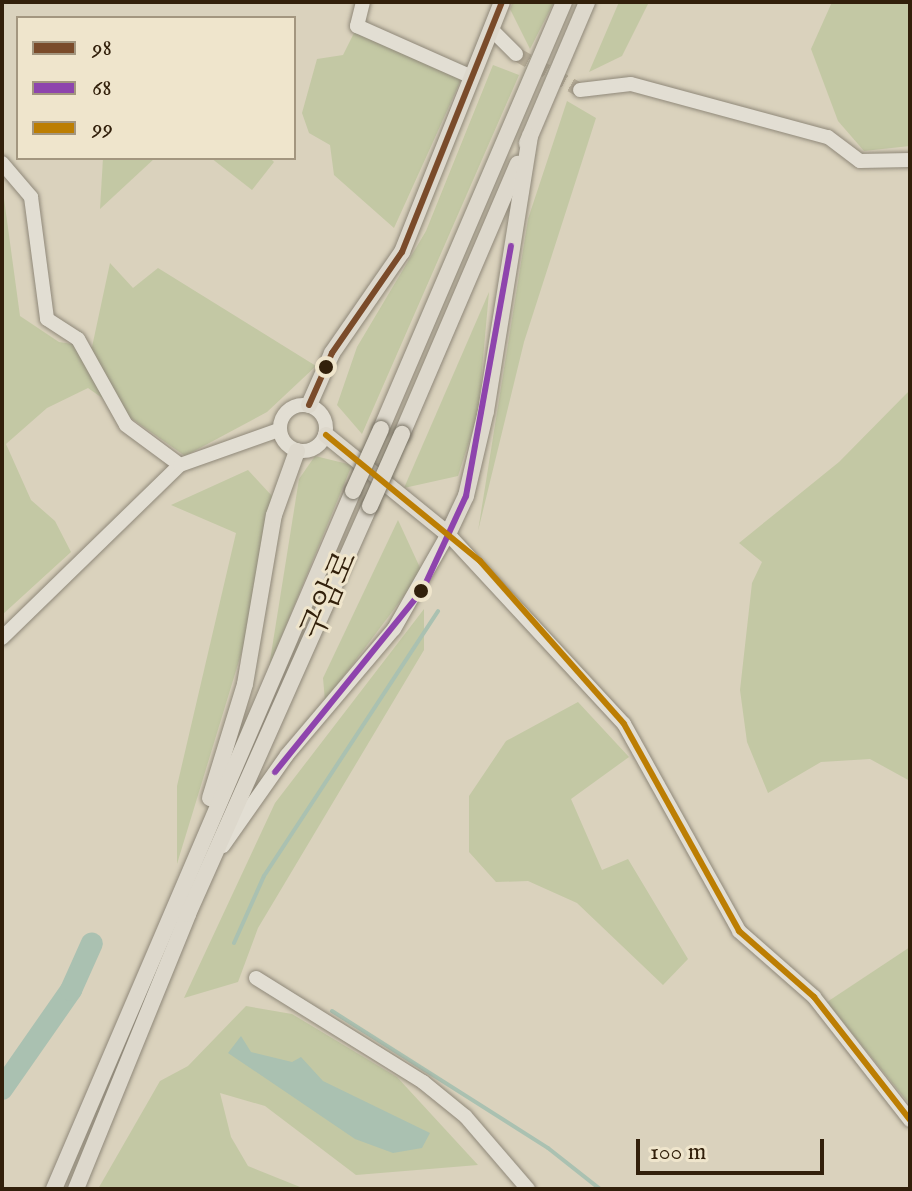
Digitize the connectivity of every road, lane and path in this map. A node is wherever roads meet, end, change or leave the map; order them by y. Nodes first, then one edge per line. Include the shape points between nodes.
1 (363, 2) edge
2 (502, 2) edge
3 (564, 2) edge
4 (587, 2) edge
5 (492, 30) junction
6 (516, 54) tunnel mouth
7 (472, 77) junction
8 (580, 90) tunnel mouth
9 (530, 136) junction
10 (910, 160) edge
11 (2, 163) edge
12 (309, 405) junction
13 (279, 430) junction
14 (326, 435) junction
15 (297, 451) junction
16 (180, 465) junction
17 (448, 534) junction
18 (2, 638) edge
19 (219, 852) junction
20 (164, 930) junction
21 (256, 978) dead end
22 (910, 1120) edge
23 (54, 1189) edge
24 (76, 1189) edge
25 (528, 1189) edge

1 - 7 street via 357,26
2 - 5 main road
3 - 20 main road, 구암로, bridge
4 - 9 main road, 구암로
5 - 6 street
5 - 7 main road
7 - 12 main road via 402,252 332,353
8 - 10 street via 631,84 828,137 860,161
9 - 17 main road via 486,411 466,496
9 - 19 main road, 구암로, bridge
11 - 16 street via 31,197 47,319 78,339 126,425
12 - 13 street via 288,410
12 - 14 street via 322,414
13 - 15 street
13 - 16 street
14 - 15 street via 318,447
14 - 17 main road
15 - 20 main road via 274,515 245,684
16 - 18 street
17 - 19 street via 401,619 287,755
17 - 22 street via 624,724 739,931 814,997
19 - 24 main road, 구암로
20 - 23 main road, 구암로
21 - 25 street via 423,1082 466,1117

